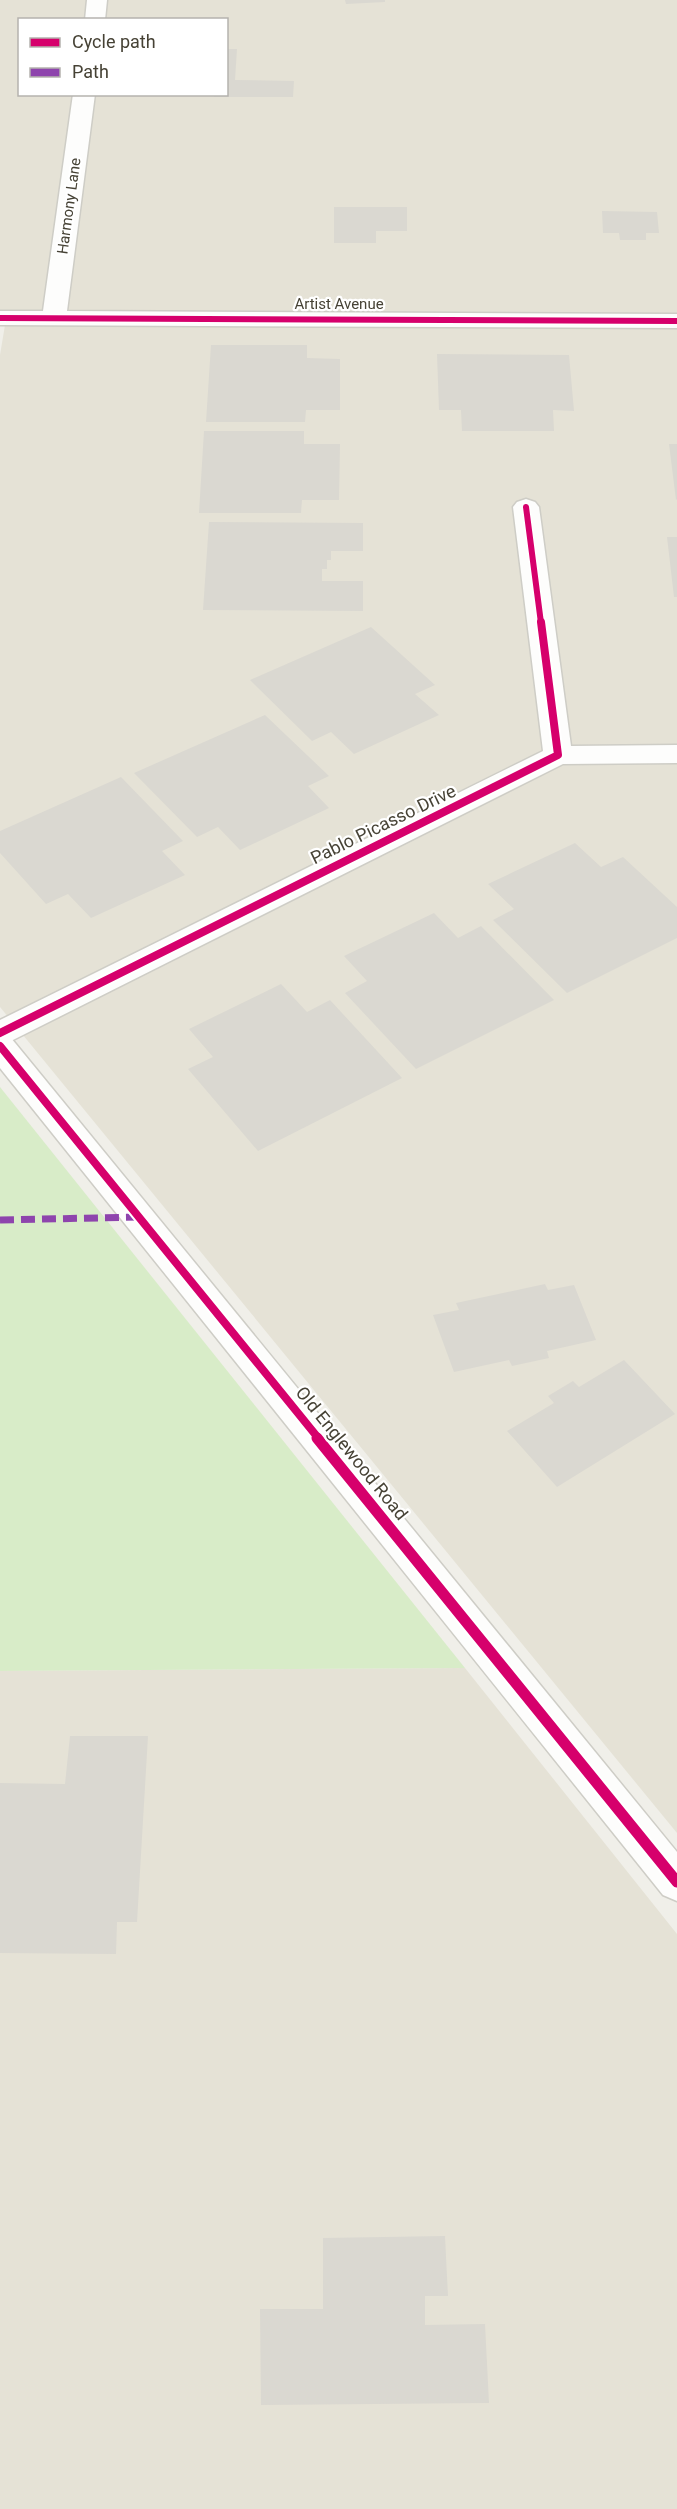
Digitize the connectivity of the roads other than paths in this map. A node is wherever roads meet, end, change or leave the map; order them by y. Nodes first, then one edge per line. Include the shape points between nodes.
1 (97, 0) edge
2 (94, 18) edge
3 (84, 96) edge
4 (0, 318) edge
5 (54, 318) junction
6 (677, 321) edge
7 (526, 507) dead end
8 (677, 754) edge
9 (558, 755) junction
10 (0, 1033) edge
11 (0, 1046) edge
12 (677, 1882) edge

1 - 2 street
3 - 5 street, Harmony Lane
4 - 5 street, Artist Avenue
5 - 6 street, Artist Avenue
7 - 9 street
8 - 9 street
9 - 10 street, Pablo Picasso Drive
11 - 12 street, Old Englewood Road

